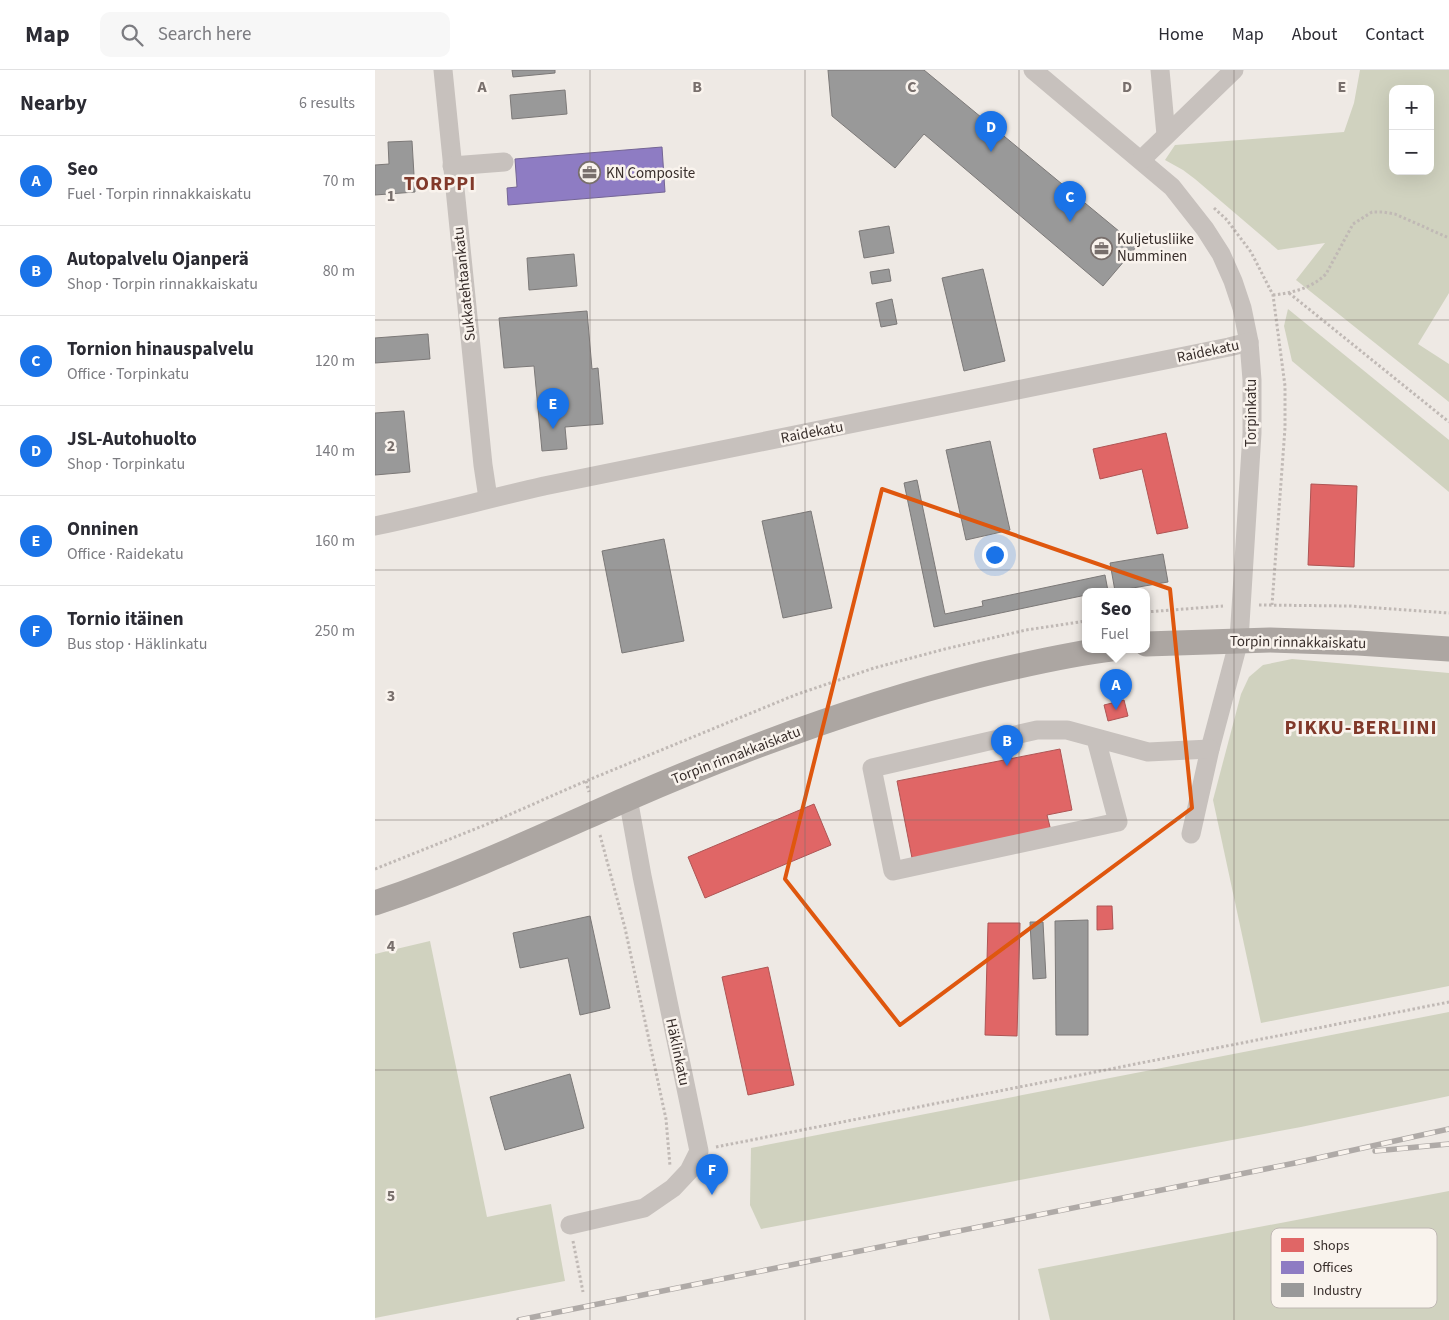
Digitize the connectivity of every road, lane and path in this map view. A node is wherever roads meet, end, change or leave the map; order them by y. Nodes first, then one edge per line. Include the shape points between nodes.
1 (443, 70) edge
2 (1033, 70) edge
3 (1160, 70) edge
4 (1234, 70) edge
5 (1166, 135) junction
6 (1141, 160) junction
7 (504, 162) dead end
8 (452, 166) junction
9 (1449, 238) edge
10 (1289, 293) junction
11 (1273, 295) dead end
12 (1249, 342) junction
13 (1449, 422) edge
14 (488, 498) junction
15 (375, 526) edge
16 (1242, 605) junction
17 (1150, 612) edge
18 (1449, 613) edge
19 (1082, 622) edge
20 (1239, 640) junction
21 (1150, 644) edge
22 (1449, 649) edge
23 (1090, 653) edge
24 (1096, 739) junction
25 (1210, 749) junction
26 (586, 781) junction
27 (628, 798) junction
28 (595, 814) junction
29 (1191, 834) dead end
30 (375, 868) edge
31 (375, 903) edge
32 (1449, 1002) edge
33 (699, 1151) junction
34 (673, 1188) junction
35 (570, 1226) joint
36 (583, 1292) dead end

1 - 8 street, Sukkatehtaankatu
2 - 6 street, Torpinkatu
3 - 5 street
4 - 5 street
5 - 6 street
6 - 12 street, Torpinkatu via 1172,187 1221,254 1242,308
7 - 8 street
8 - 14 street, Sukkatehtaankatu
9 - 10 path via 1395,214 1372,212 1353,224 1326,274 1314,283
10 - 11 path
10 - 13 path
12 - 14 street, Raidekatu
12 - 16 street, Torpinkatu via 1252,433
14 - 15 street, Raidekatu
16 - 17 path
16 - 18 path via 1350,606
16 - 20 street, Torpinkatu
19 - 26 path via 1026,630 874,668 795,695
20 - 21 main road, Torpin rinnakkaiskatu
20 - 22 main road, Torpin rinnakkaiskatu
20 - 25 street, Torpinkatu
23 - 27 main road, Torpin rinnakkaiskatu via 1005,669 862,708
24 - 24 street via 1118,822 893,871 872,768 1037,730 1067,730
24 - 25 street via 1148,752
25 - 29 street, Torpinkatu
26 - 28 path
26 - 30 path
27 - 28 main road, Torpin rinnakkaiskatu
27 - 33 street, Häklinkatu
28 - 31 main road, Torpin rinnakkaiskatu
28 - 34 path via 625,928 666,1119
32 - 33 path
33 - 34 street via 689,1172
34 - 35 street via 644,1208
35 - 36 path

